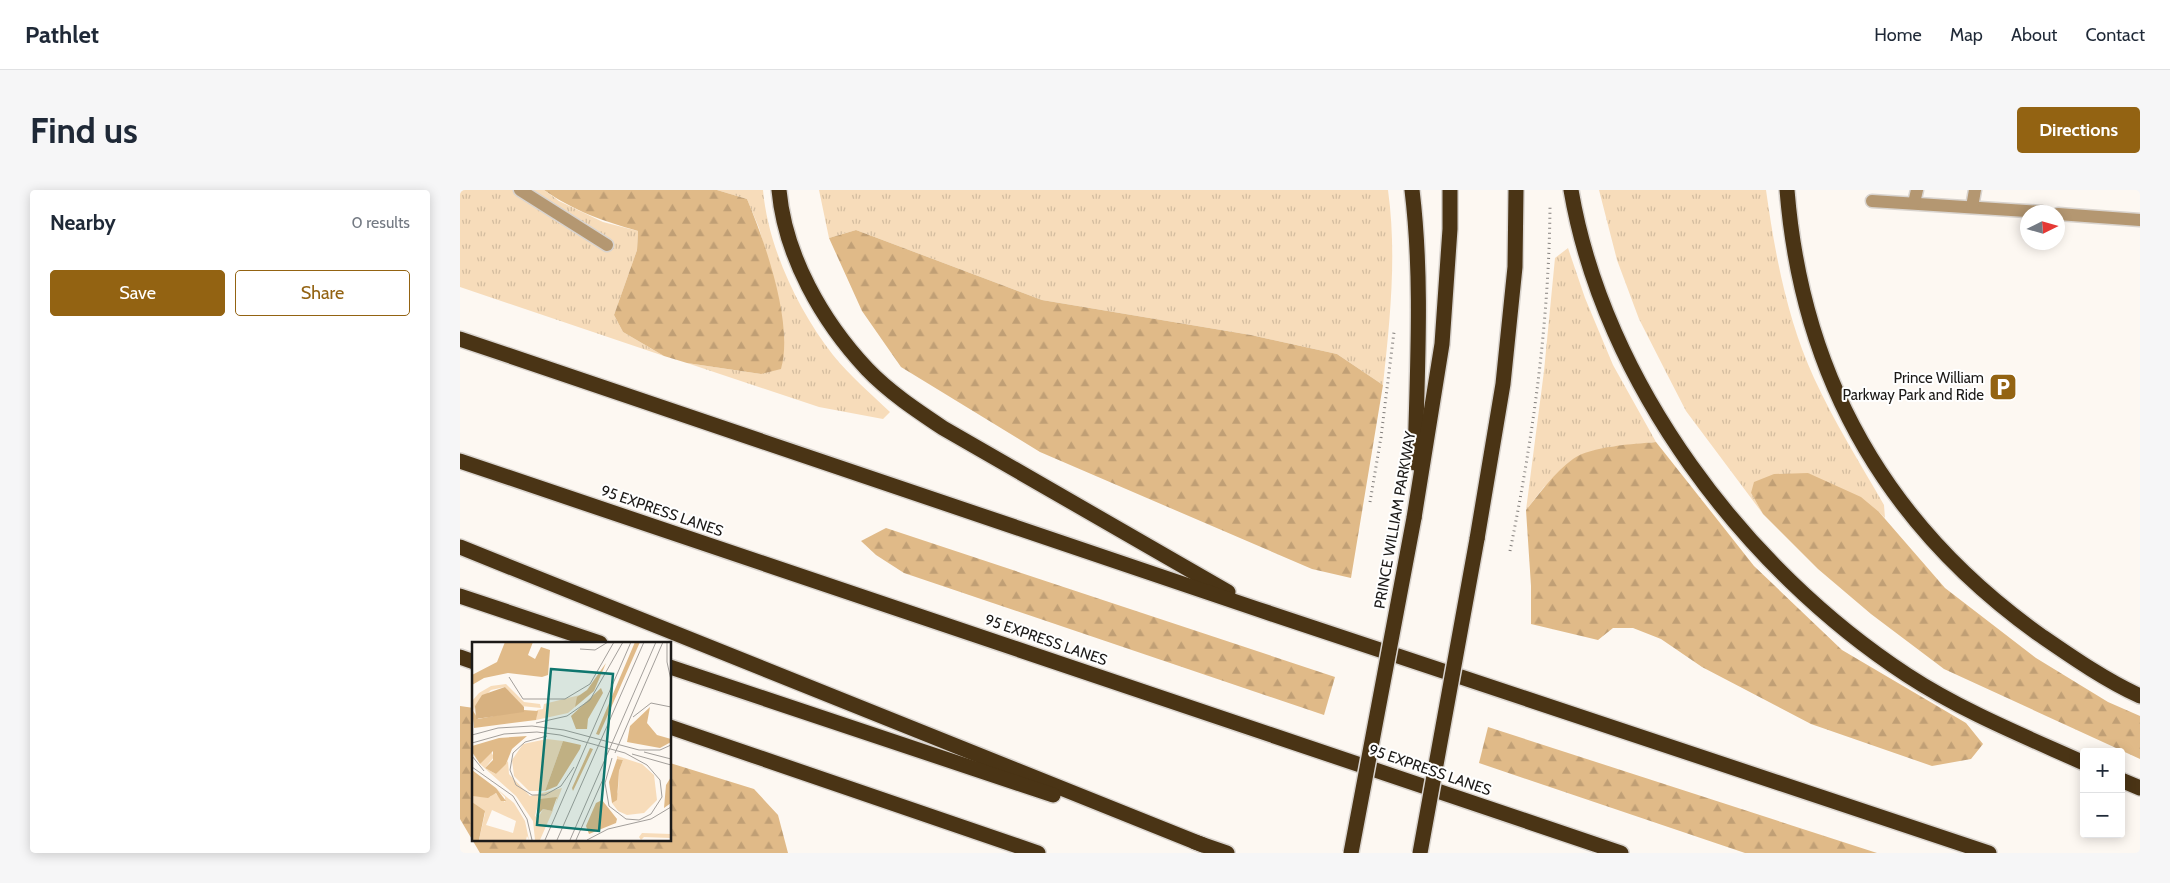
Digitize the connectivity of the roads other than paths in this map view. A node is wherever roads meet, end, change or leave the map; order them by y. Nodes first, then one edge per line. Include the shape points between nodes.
1 (520, 190) edge
2 (779, 190) edge
3 (1412, 190) edge
4 (1450, 190) edge
5 (1516, 190) edge
6 (1571, 190) edge
7 (1787, 190) edge
8 (1917, 190) edge
9 (1975, 190) edge
10 (1872, 202) dead end
11 (1914, 203) junction
12 (1972, 207) junction
13 (2020, 210) edge
14 (2065, 215) edge
15 (2140, 220) edge
16 (607, 246) dead end
17 (460, 339) edge
18 (460, 461) edge
19 (1414, 518) junction
20 (460, 547) edge
21 (460, 596) edge
22 (1258, 609) junction
23 (597, 642) edge
24 (460, 657) edge
25 (472, 661) edge
26 (671, 667) edge
27 (2140, 696) edge
28 (671, 727) edge
29 (2080, 761) edge
30 (2125, 782) edge
31 (2140, 788) edge
32 (1203, 845) junction
33 (1038, 853) edge
34 (1227, 853) edge
35 (1351, 853) edge
36 (1420, 853) edge
37 (1621, 853) edge
38 (1989, 853) edge

1 - 16 lane
2 - 22 highway via 791,246 808,286 837,332 868,369 903,401 942,428
3 - 19 highway via 1418,277
4 - 19 highway, PRINCE WILLIAM PARKWAY via 1442,344
5 - 36 highway, bridge via 1515,267 1503,384
6 - 29 highway via 1591,268 1616,333 1654,408 1692,467 1735,522 1782,573 1842,628 1907,676 1978,715
7 - 27 highway via 1801,290 1824,364 1848,420 1879,472 1914,520 1955,565 2014,616 2073,658
8 - 11 lane
9 - 12 lane
10 - 11 lane
11 - 12 lane
12 - 13 lane
14 - 15 lane
17 - 22 highway
18 - 37 highway, 95 EXPRESS LANES
19 - 35 highway, PRINCE WILLIAM PARKWAY, bridge
20 - 32 highway
21 - 23 highway
22 - 38 highway
24 - 25 highway
26 - 32 highway
28 - 33 highway
30 - 31 highway
32 - 34 highway

